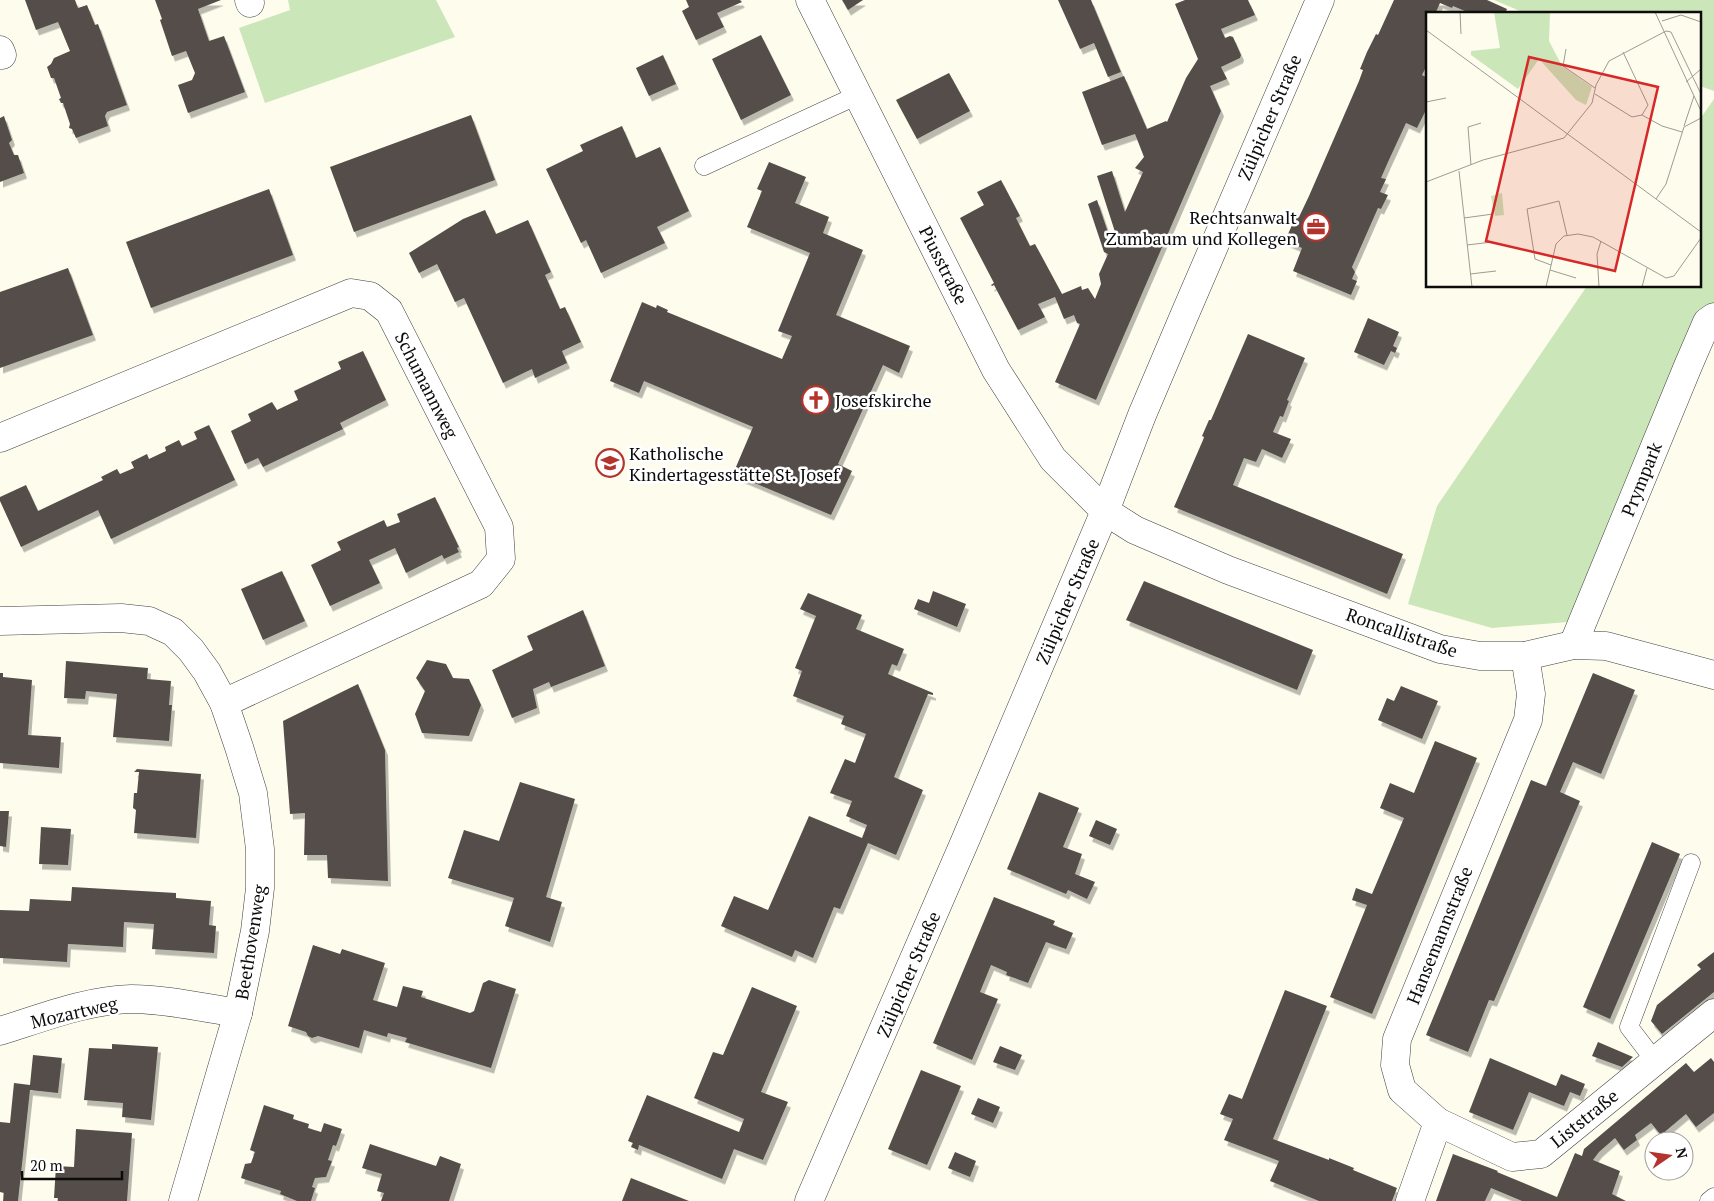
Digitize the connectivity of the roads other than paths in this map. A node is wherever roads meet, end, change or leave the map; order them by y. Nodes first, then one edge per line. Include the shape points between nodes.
1 (810, 0) edge
2 (1320, 0) edge
3 (858, 96) junction
4 (704, 166) dead end
5 (1714, 317) edge
6 (0, 438) edge
7 (1105, 511) junction
8 (0, 621) edge
9 (1573, 645) junction
10 (1526, 656) junction
11 (1714, 675) edge
12 (224, 703) junction
13 (1692, 863) dead end
14 (238, 1013) junction
15 (1714, 1013) edge
16 (0, 1031) edge
17 (1656, 1060) junction
18 (1438, 1122) junction
19 (1714, 1197) edge
20 (183, 1201) edge
21 (809, 1201) edge
22 (1410, 1201) edge
23 (1709, 1201) edge

1 - 3 street, Piusstraße
2 - 7 street, Zülpicher Straße via 1142,415
3 - 4 lane
3 - 7 street, Piusstraße via 996,370 1053,459
5 - 9 street, Prympark via 1707,322
6 - 12 street, Schumannweg via 351,293 370,296 390,311 499,527 502,559 482,584
7 - 10 street, Roncallistraße via 1135,530 1228,570 1440,649 1480,656
7 - 21 street, Zülpicher Straße
8 - 12 street, Beethovenweg via 121,618 149,621 173,632 192,650
9 - 10 street, Roncallistraße
9 - 11 street, Roncallistraße via 1606,646
10 - 18 street, Hansemannstraße via 1531,694 1528,720 1396,1039 1395,1065 1402,1090
12 - 14 street, Beethovenweg via 253,793 260,849 255,931
13 - 17 lane via 1629,1026
14 - 16 street, Mozartweg via 132,999 69,1010
14 - 20 street, Beethovenweg
15 - 17 street, Liststraße
17 - 18 street, Liststraße via 1541,1154 1512,1157
18 - 22 street
19 - 23 lane

